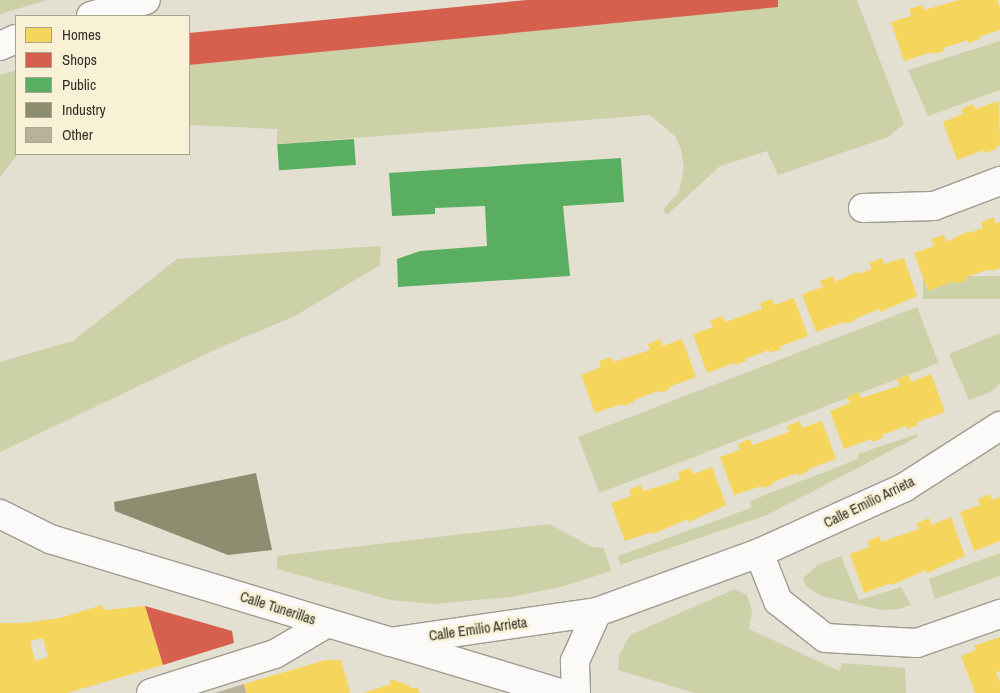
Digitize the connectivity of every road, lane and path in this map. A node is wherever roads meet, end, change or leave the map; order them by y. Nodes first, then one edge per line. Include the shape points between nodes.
1 (146, 0) edge
2 (94, 15) edge
3 (15, 39) edge
4 (0, 46) edge
5 (1000, 181) edge
6 (863, 208) dead end
7 (1000, 426) edge
8 (0, 514) edge
9 (759, 553) junction
10 (597, 612) junction
11 (1000, 614) edge
12 (326, 624) junction
13 (389, 642) junction
14 (151, 693) edge
15 (560, 693) edge
16 (576, 693) edge

1 - 2 street
3 - 4 street
5 - 6 street via 934,206
7 - 9 street, Calle Emilio Arrieta via 904,487
8 - 12 street, Calle Tunerillas via 50,538 207,584
9 - 10 street, Calle Emilio Arrieta
9 - 11 street via 778,601 825,638 917,643
10 - 13 street, Calle Emilio Arrieta
10 - 16 street via 575,661
12 - 13 street, Calle Tunerillas
12 - 14 street via 275,654
13 - 15 street, Calle Tunerillas

